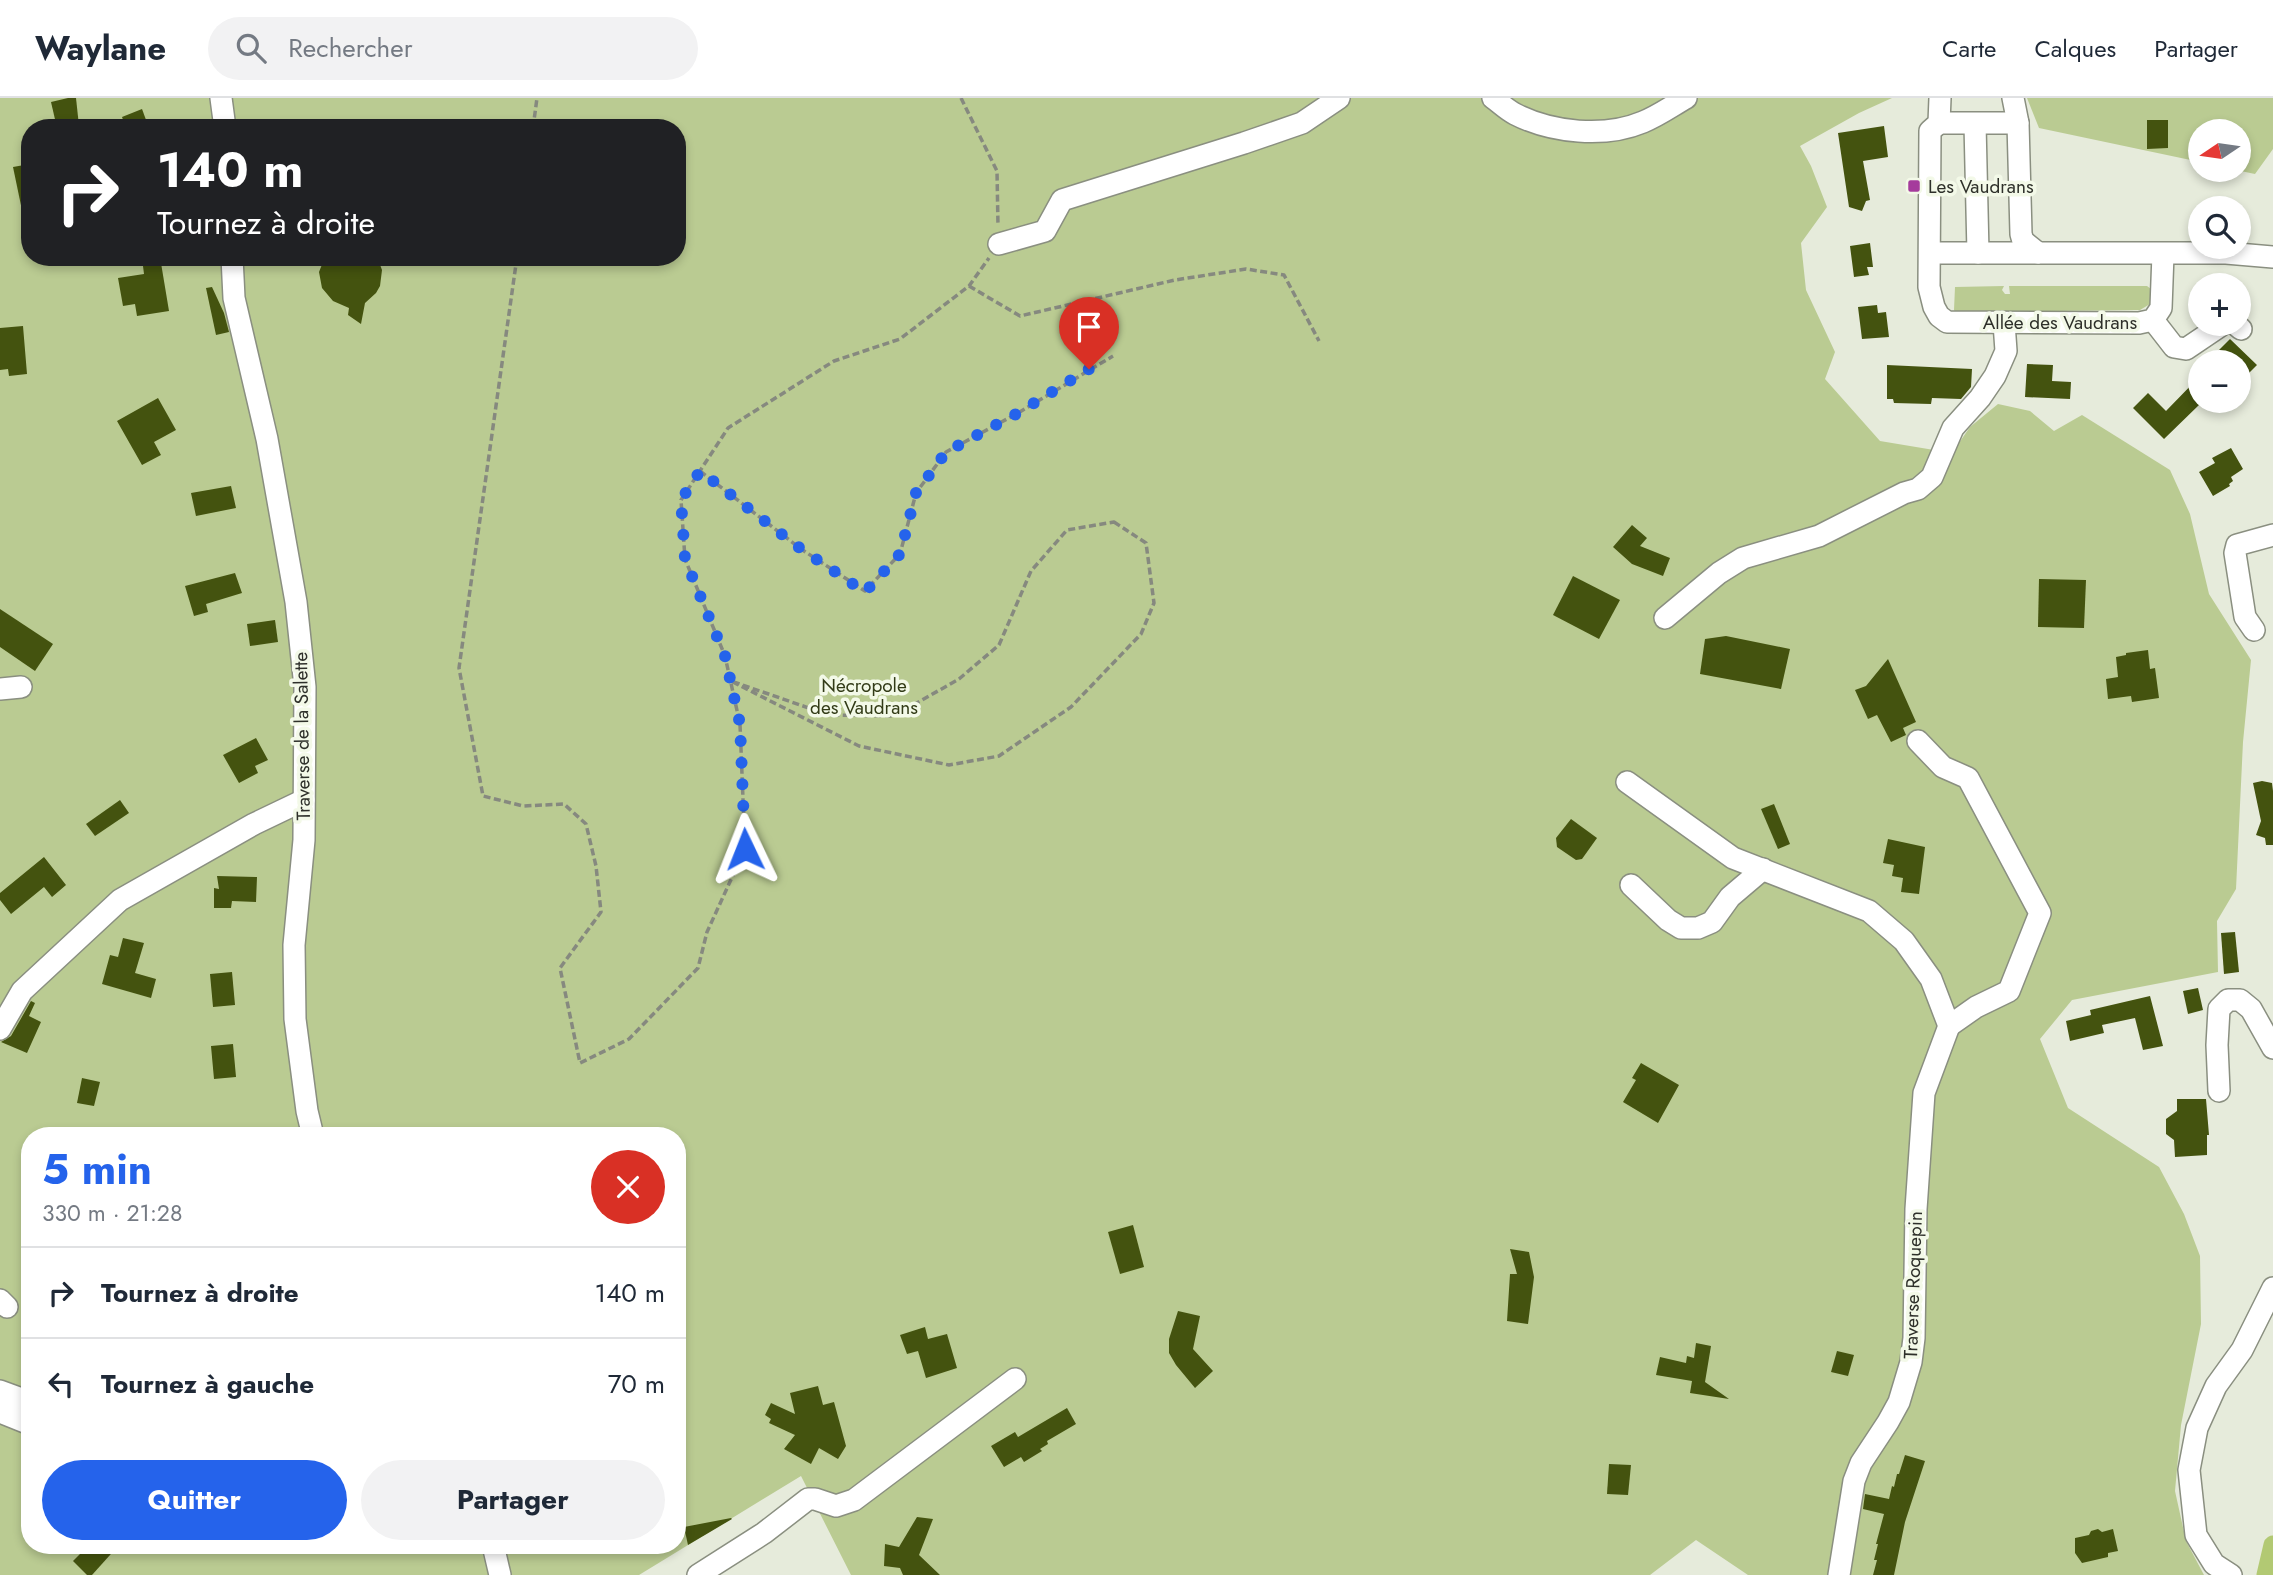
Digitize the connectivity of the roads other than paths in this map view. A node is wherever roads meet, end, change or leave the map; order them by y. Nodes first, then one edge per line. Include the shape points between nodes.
1 (220, 98) edge
2 (1339, 98) edge
3 (1493, 98) edge
4 (1686, 98) edge
5 (1940, 98) edge
6 (2013, 98) edge
7 (224, 119) edge
8 (1939, 123) junction
9 (2018, 123) junction
10 (1975, 124) junction
11 (999, 244) road end
12 (1931, 253) junction
13 (1978, 253) junction
14 (2038, 253) junction
15 (2163, 254) junction
16 (2273, 257) edge
17 (232, 266) edge
18 (2153, 320) junction
19 (2004, 323) junction
20 (2211, 336) edge
21 (2273, 536) edge
22 (1665, 618) dead end
23 (2254, 630) dead end
24 (1918, 741) dead end
25 (1627, 782) dead end
26 (304, 800) junction
27 (1763, 869) junction
28 (1631, 885) dead end
29 (1948, 1026) junction
30 (0, 1029) edge
31 (2273, 1048) edge
32 (2219, 1091) dead end
33 (311, 1127) edge
34 (2273, 1288) edge
35 (1015, 1379) dead end
36 (0, 1391) edge
37 (21, 1399) edge
38 (0, 1412) edge
39 (21, 1420) edge
40 (495, 1554) edge
41 (500, 1575) edge
42 (698, 1575) edge
43 (1839, 1575) edge
44 (2231, 1575) edge

1 - 7 street
2 - 11 street via 1302,123 1062,200 1045,231
3 - 4 street via 1515,114 1579,132 1642,123
5 - 8 street
6 - 9 street
8 - 10 street
8 - 12 street via 1930,131
9 - 10 street
9 - 14 street via 2021,234
10 - 13 street
12 - 13 street
12 - 19 street, Allée des Vaudrans via 1929,287 1938,316 1947,321
13 - 14 street
14 - 15 street
15 - 16 street
15 - 18 street, Allée des Vaudrans via 2161,308
17 - 26 street, Traverse de la Salette via 234,298 267,439 296,602 305,687
18 - 19 street, Allée des Vaudrans
18 - 20 street via 2174,347 2186,349
19 - 22 street via 2006,351 1995,376 1953,428 1931,477 1918,489 1819,536 1743,558
21 - 23 street via 2237,545 2235,553 2245,617
24 - 29 street via 1943,767 1968,778 2040,913 2009,991
25 - 27 street via 1734,858
26 - 30 street via 120,900 22,991
26 - 33 street, Traverse de la Salette via 294,945 295,1018
27 - 28 street via 1730,897 1712,922 1698,928 1682,928 1668,920
27 - 29 street via 1869,911 1904,941 1931,979
29 - 43 street, Traverse Roquepin via 1924,1093 1911,1362 1899,1402 1854,1481
31 - 32 street via 2251,1009 2240,999 2228,999 2219,1009
34 - 44 street via 2197,1427 2189,1470 2196,1535 2214,1564
35 - 42 street via 854,1500 836,1506 808,1499
36 - 37 street
38 - 39 street
40 - 41 street

